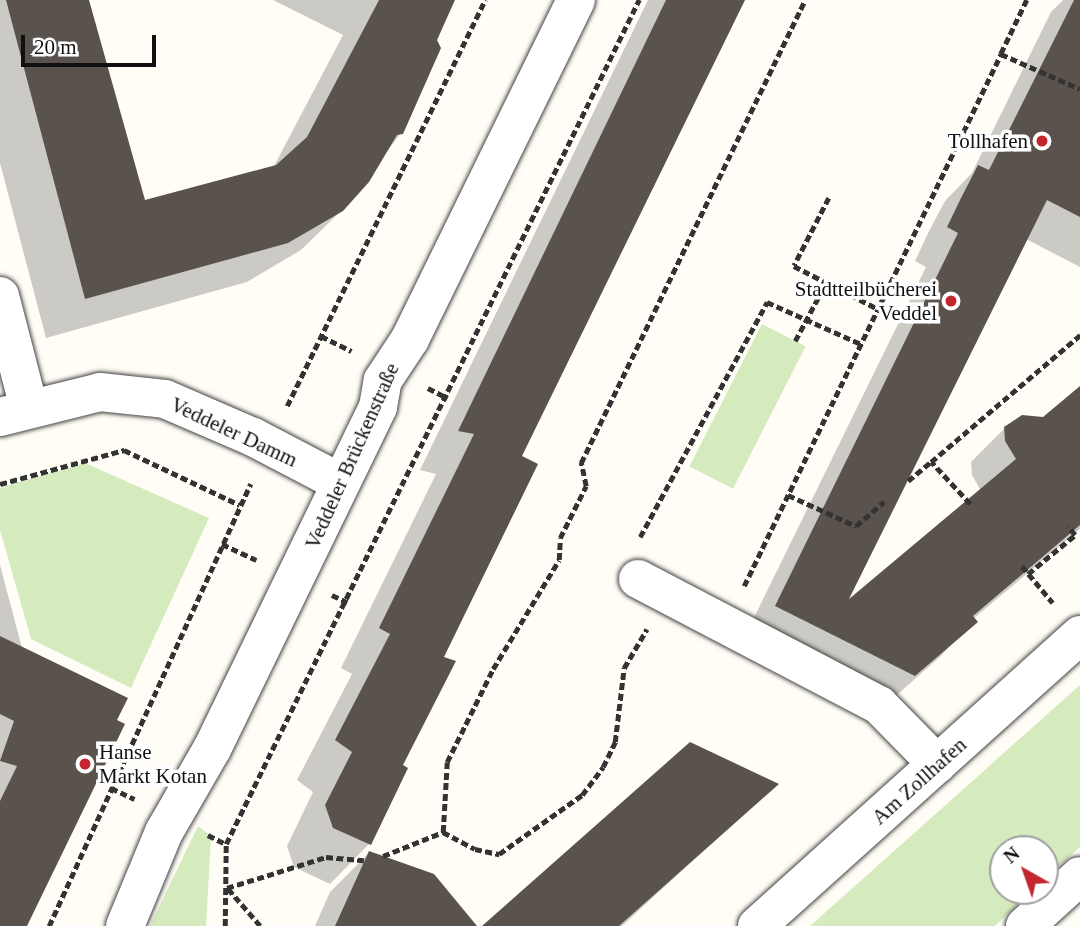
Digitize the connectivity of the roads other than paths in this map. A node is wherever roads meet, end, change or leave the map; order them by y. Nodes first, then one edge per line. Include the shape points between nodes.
1 (576, 0) edge
2 (0, 296) edge
3 (15, 412) edge
4 (341, 483) junction
5 (638, 579) road end
6 (1080, 635) edge
7 (937, 764) junction
8 (1080, 876) edge
9 (125, 926) edge
10 (757, 926) edge
11 (1025, 926) edge

1 - 4 street, Veddeler Brückenstraße via 410,339 383,380 378,407
2 - 3 street
3 - 4 street, Veddeler Damm via 100,392 165,399 253,437
4 - 9 street, Veddeler Brückenstraße via 212,749 181,798
5 - 7 street via 879,705
6 - 7 street, Am Zollhafen
7 - 10 street, Am Zollhafen
8 - 11 street

